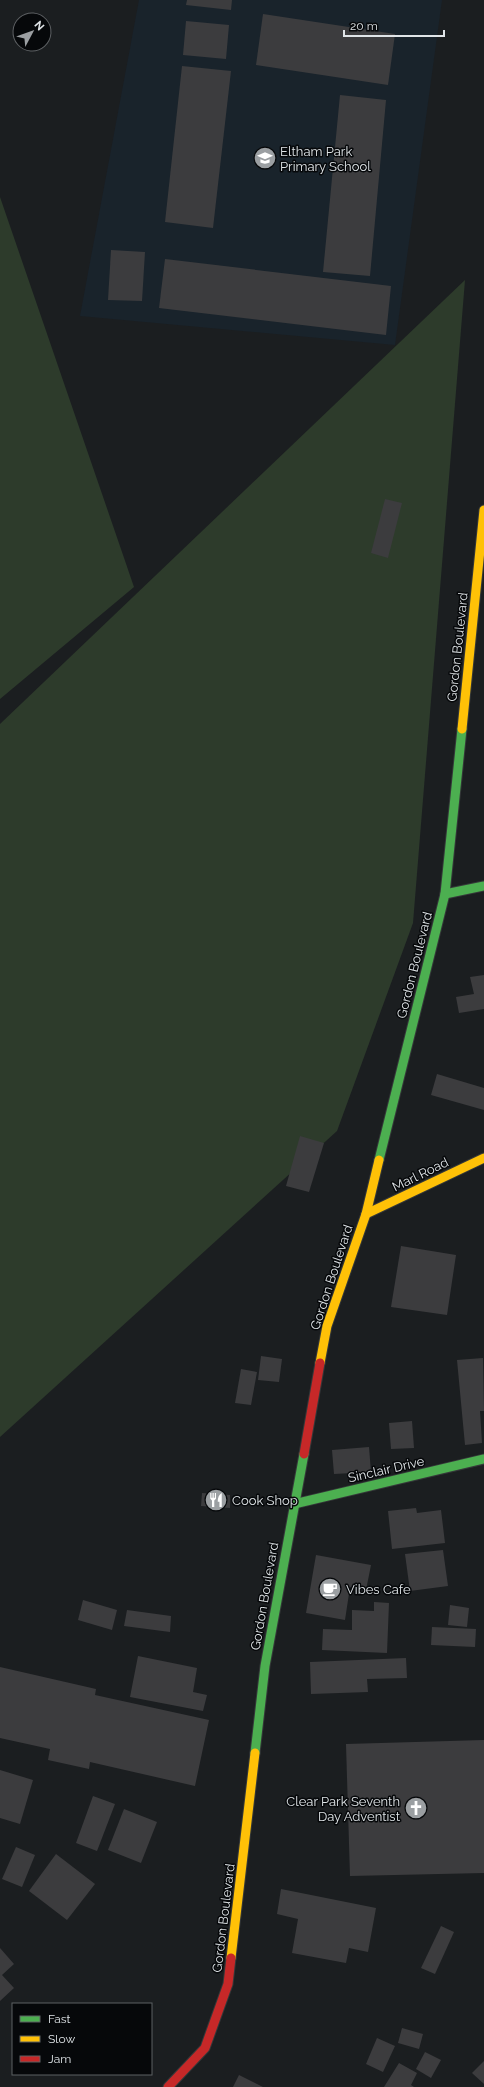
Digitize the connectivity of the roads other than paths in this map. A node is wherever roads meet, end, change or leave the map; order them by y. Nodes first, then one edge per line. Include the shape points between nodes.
1 (484, 510) edge
2 (484, 886) edge
3 (445, 894) junction
4 (484, 1158) edge
5 (366, 1214) junction
6 (484, 1460) edge
7 (294, 1504) junction
8 (168, 2087) edge

1 - 3 street, Gordon Boulevard
2 - 3 street
3 - 5 street, Gordon Boulevard
4 - 5 street, Marl Road
5 - 7 street, Gordon Boulevard via 327,1326
6 - 7 street, Sinclair Drive
7 - 8 street, Gordon Boulevard via 265,1666 228,1984 205,2048

